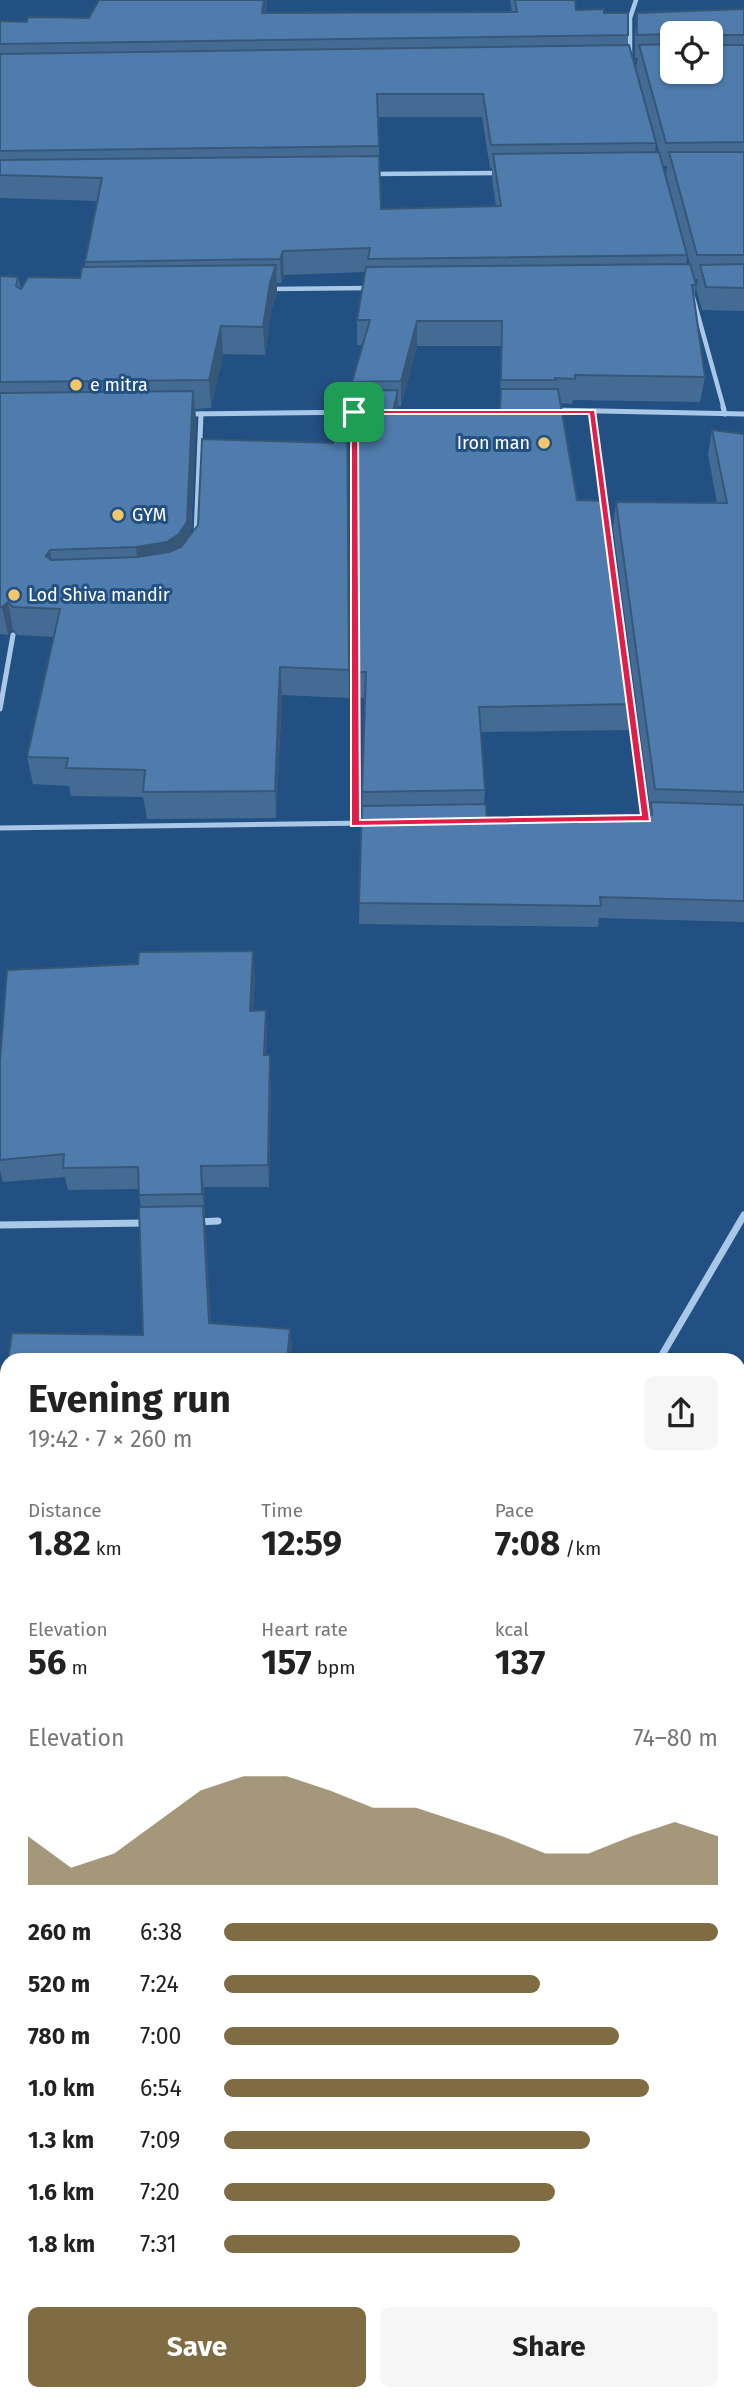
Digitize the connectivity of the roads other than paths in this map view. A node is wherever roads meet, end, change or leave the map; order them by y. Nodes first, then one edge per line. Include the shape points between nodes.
1 (636, 0) edge
2 (631, 62) edge
3 (508, 173) edge
4 (357, 174) edge
5 (690, 284) edge
6 (374, 288) edge
7 (265, 289) edge
8 (544, 410) edge
9 (592, 411) junction
10 (354, 412) junction
11 (367, 412) edge
12 (175, 414) edge
13 (201, 414) junction
14 (724, 414) junction
15 (744, 414) edge
16 (606, 518) edge
17 (196, 538) edge
18 (13, 635) edge
19 (629, 691) edge
20 (0, 709) edge
21 (632, 818) edge
22 (646, 818) junction
23 (591, 819) edge
24 (660, 819) edge
25 (466, 821) edge
26 (355, 823) junction
27 (383, 823) edge
28 (0, 828) edge
29 (744, 1215) edge
30 (218, 1221) dead end
31 (190, 1222) edge
32 (149, 1223) edge
33 (0, 1226) edge
34 (663, 1353) edge

1 - 2 street via 630,18
3 - 4 street
5 - 14 street
6 - 7 street
8 - 9 street
9 - 14 street
9 - 16 street
10 - 11 street
10 - 13 street
10 - 26 street
12 - 13 street
13 - 17 street
14 - 15 street
18 - 20 street
19 - 22 street
21 - 22 street
22 - 24 street
23 - 25 street
26 - 27 street
26 - 28 street
29 - 34 street
30 - 31 street
32 - 33 street

